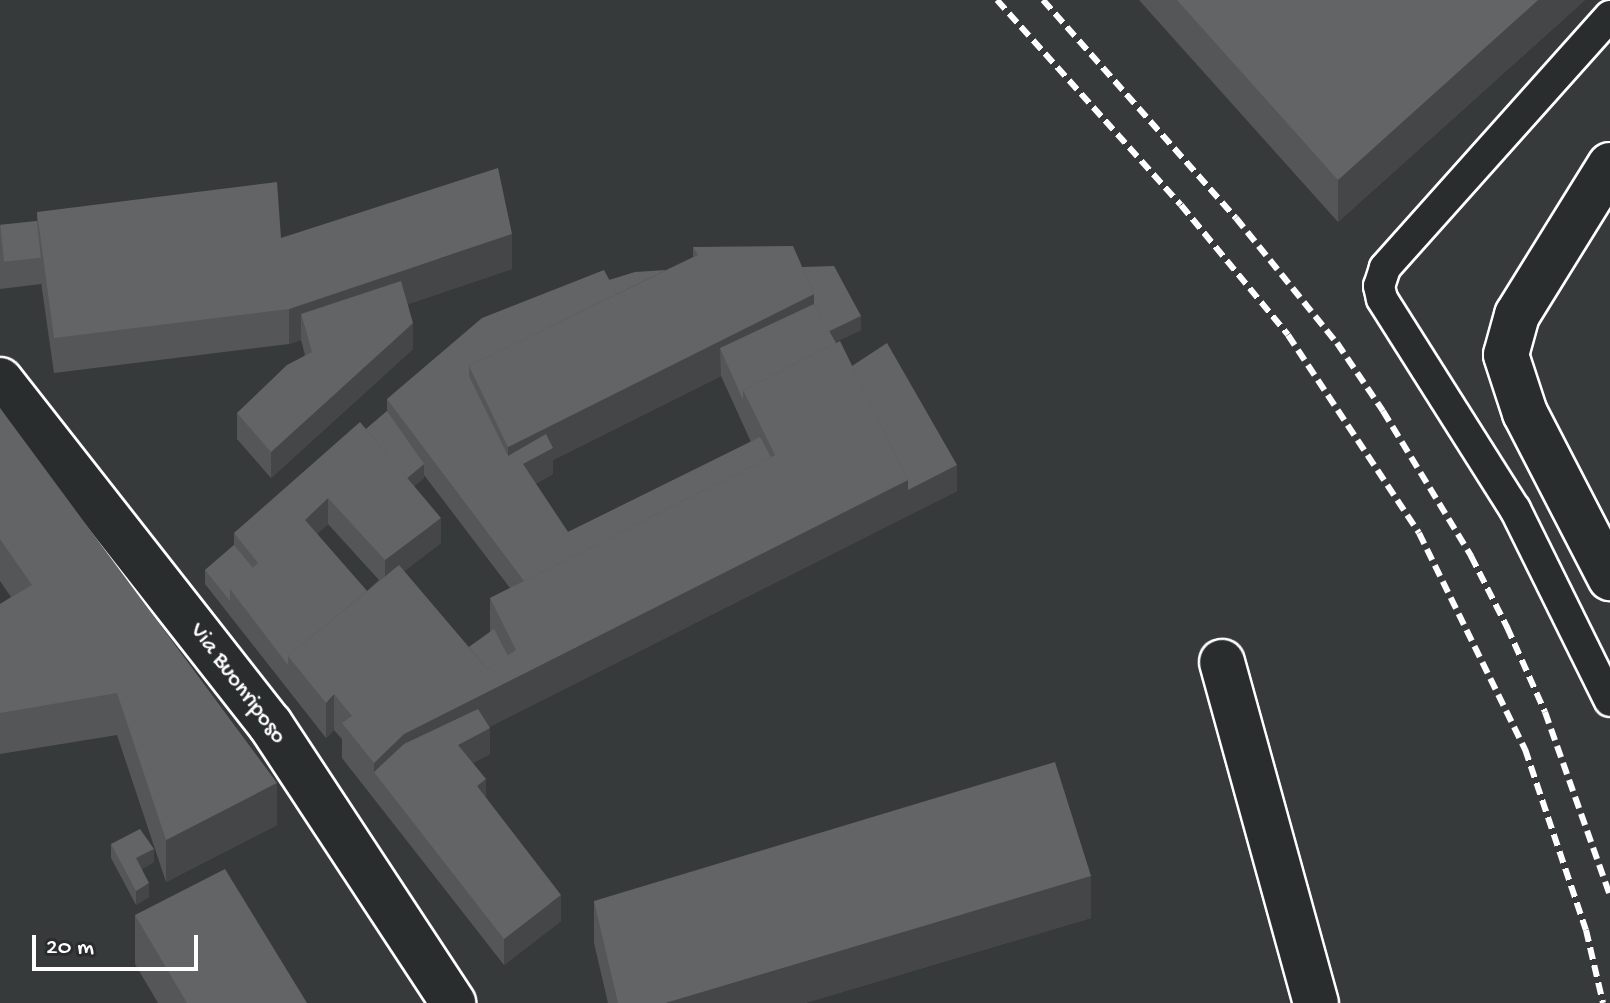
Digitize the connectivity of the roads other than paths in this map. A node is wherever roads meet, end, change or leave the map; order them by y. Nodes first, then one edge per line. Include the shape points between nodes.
1 (1610, 16) edge
2 (1610, 165) edge
3 (0, 380) edge
4 (1610, 578) edge
5 (1222, 662) dead end
6 (1610, 701) edge
7 (453, 1003) edge
8 (1316, 1003) edge

1 - 6 lane via 1385,268 1379,286 1382,299 1515,509
2 - 4 street via 1517,315 1506,355 1525,413
3 - 7 street, Via Buonriposo via 270,724
5 - 8 street

